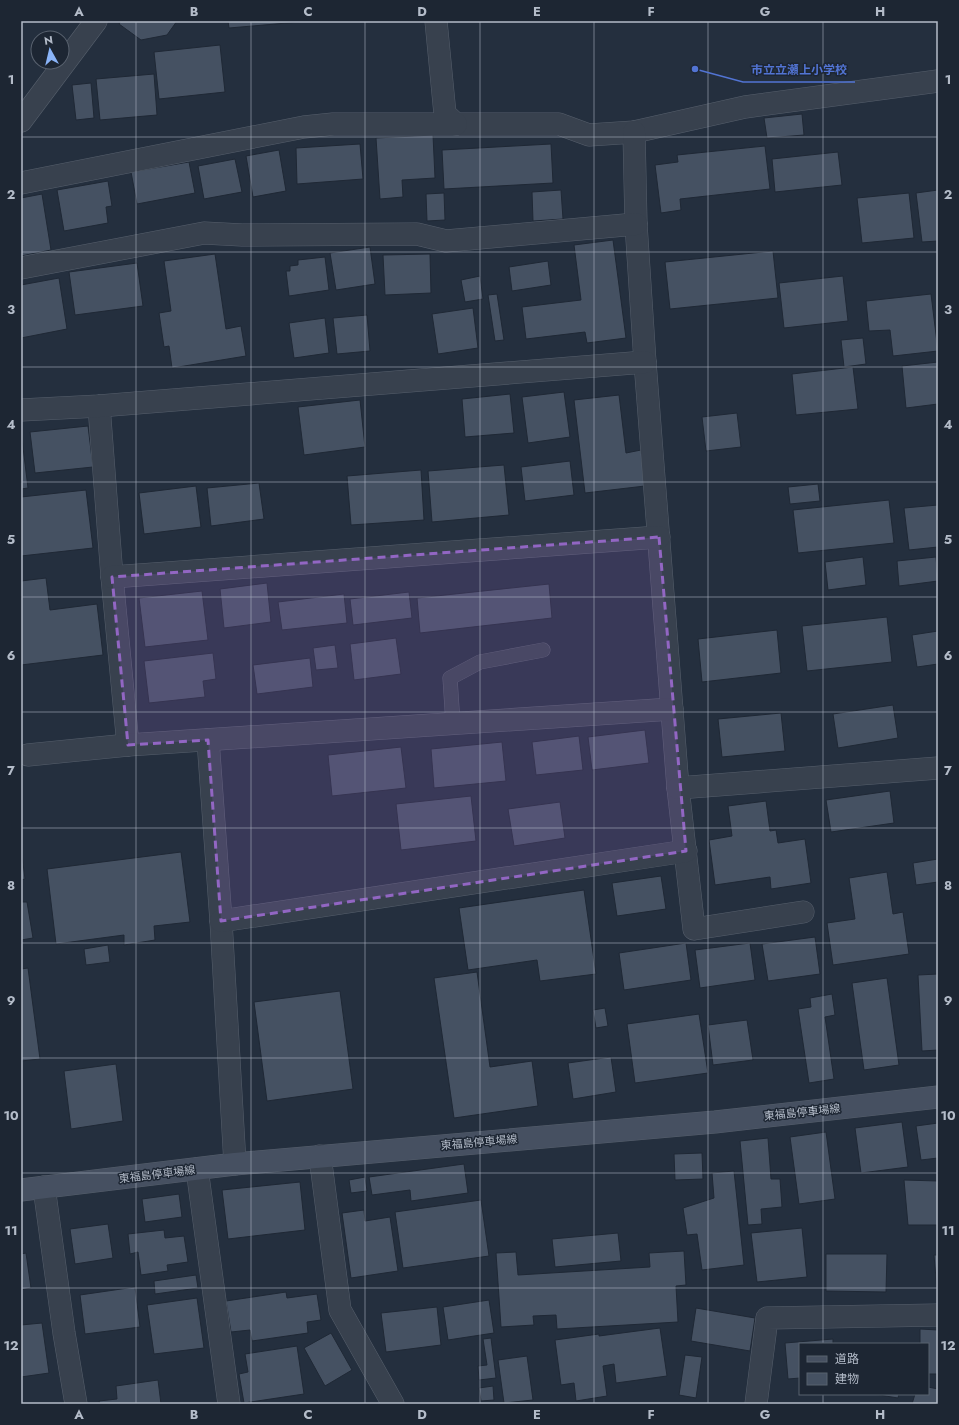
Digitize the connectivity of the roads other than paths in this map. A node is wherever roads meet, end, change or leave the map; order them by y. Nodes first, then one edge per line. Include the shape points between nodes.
1 (96, 21) edge
2 (436, 21) edge
3 (938, 81) edge
4 (21, 120) edge
5 (456, 124) junction
6 (634, 132) junction
7 (21, 183) edge
8 (636, 224) junction
9 (21, 268) edge
10 (645, 362) junction
11 (99, 406) junction
12 (21, 410) edge
13 (659, 537) junction
14 (112, 577) junction
15 (543, 650) dead end
16 (672, 709) junction
17 (453, 724) junction
18 (208, 740) junction
19 (128, 745) junction
20 (28, 755) dead end
21 (938, 768) edge
22 (678, 788) junction
23 (686, 851) junction
24 (802, 912) dead end
25 (221, 921) junction
26 (938, 1097) edge
27 (320, 1156) junction
28 (236, 1164) junction
29 (197, 1169) junction
30 (44, 1187) junction
31 (21, 1190) edge
32 (938, 1315) edge
33 (76, 1404) edge
34 (230, 1404) edge
35 (393, 1404) edge
36 (756, 1404) edge

1 - 4 street
2 - 5 street via 445,114
3 - 6 street via 745,107
5 - 6 street via 559,124 589,135
5 - 7 street via 333,124 304,127
6 - 8 street
8 - 9 street via 446,241 417,234 204,233
8 - 10 street
10 - 11 street
10 - 13 street
11 - 12 street
11 - 14 street
13 - 14 street
13 - 16 street
14 - 19 street
15 - 17 lane via 480,662 450,678
16 - 17 street
16 - 22 street
17 - 18 street
18 - 19 street
18 - 25 street
19 - 20 street
21 - 22 street
22 - 23 street
23 - 24 street via 694,928
23 - 25 street
25 - 28 street
26 - 27 main road, 東福島停車場線 via 715,1122
27 - 28 main road, 東福島停車場線
27 - 35 street via 340,1310
28 - 29 main road, 東福島停車場線
29 - 30 main road, 東福島停車場線
29 - 34 street
30 - 31 main road, 東福島停車場線
30 - 33 street
32 - 36 street via 767,1318

